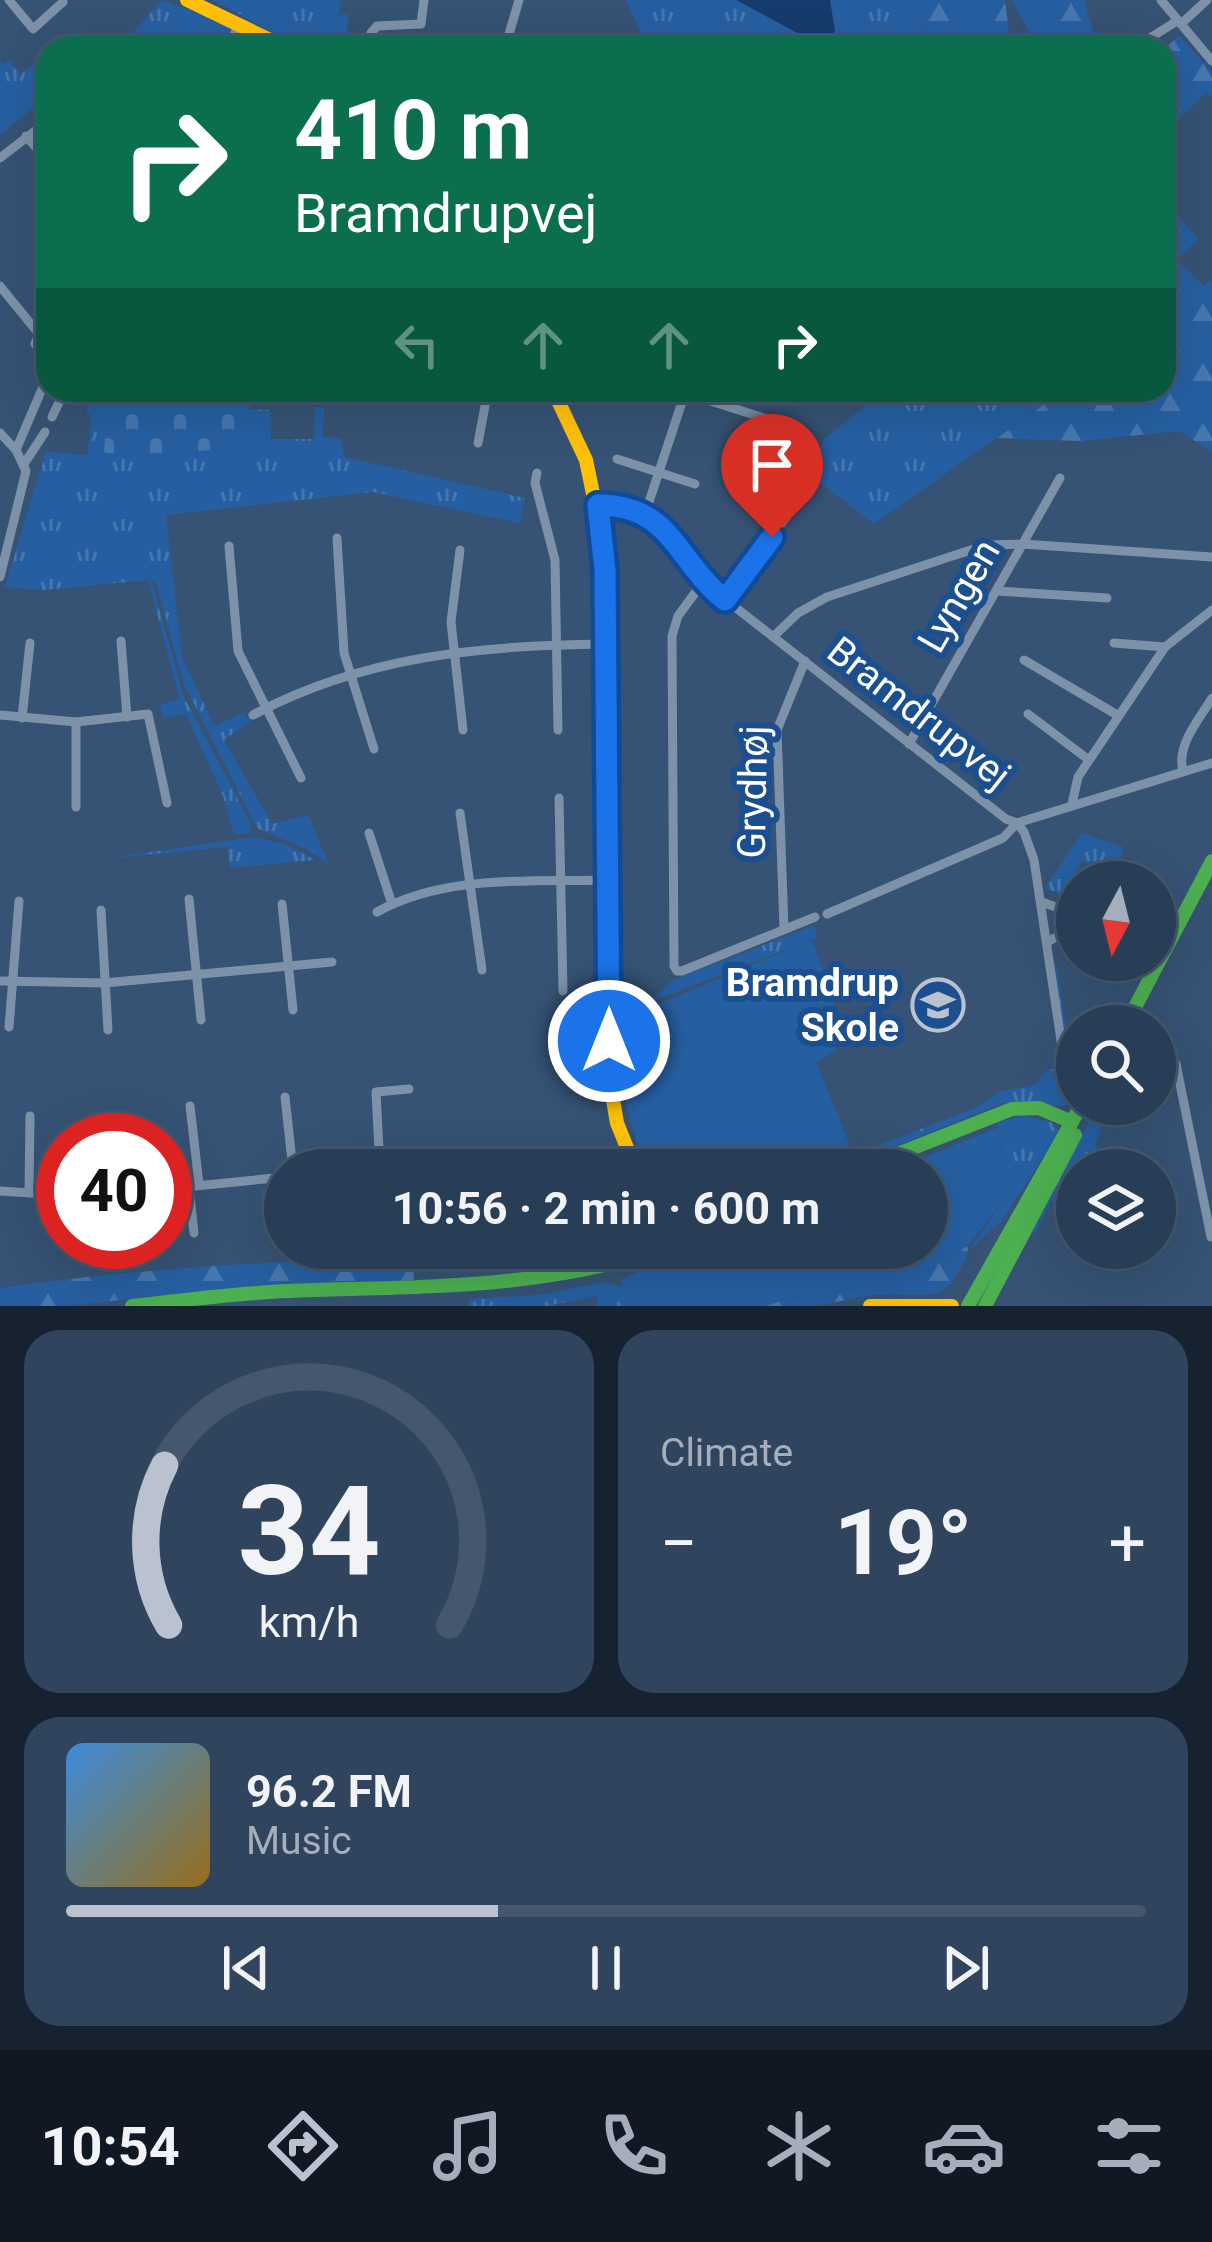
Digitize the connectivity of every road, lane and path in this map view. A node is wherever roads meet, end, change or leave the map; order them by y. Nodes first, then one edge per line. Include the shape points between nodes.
1 (10, 0) edge
2 (187, 0) edge
3 (424, 0) edge
4 (519, 0) edge
5 (1161, 0) edge
6 (1207, 0) edge
7 (63, 2) edge
8 (239, 23) junction
9 (1179, 23) junction
10 (234, 36) edge
11 (264, 36) edge
12 (370, 36) edge
13 (508, 36) edge
14 (1156, 36) edge
15 (1212, 61) edge
16 (36, 129) edge
17 (26, 136) junction
18 (36, 147) edge
19 (0, 158) edge
20 (0, 286) edge
21 (36, 330) edge
22 (36, 402) edge
23 (59, 402) edge
24 (486, 402) edge
25 (559, 402) edge
26 (679, 402) edge
27 (715, 402) edge
28 (52, 417) dead end
29 (770, 420) dead end
30 (0, 433) edge
31 (45, 433) dead end
32 (478, 443) dead end
33 (16, 450) junction
34 (617, 459) dead end
35 (24, 464) junction
36 (658, 472) junction
37 (537, 473) dead end
38 (1060, 478) dead end
39 (806, 482) dead end
40 (695, 484) dead end
41 (598, 505) junction
42 (645, 514) junction
43 (337, 538) dead end
44 (1024, 544) junction
45 (229, 546) dead end
46 (460, 550) dead end
47 (1212, 557) edge
48 (0, 577) edge
49 (703, 582) junction
50 (997, 591) junction
51 (1107, 598) dead end
52 (725, 600) junction
53 (1212, 610) edge
54 (773, 637) junction
55 (121, 641) dead end
56 (30, 643) dead end
57 (1114, 643) dead end
58 (559, 644) junction
59 (606, 644) junction
60 (1165, 647) junction
61 (454, 652) junction
62 (1024, 660) dead end
63 (805, 662) junction
64 (350, 674) junction
65 (1212, 698) edge
66 (267, 707) junction
67 (1028, 714) dead end
68 (0, 715) edge
69 (253, 715) dead end
70 (1119, 716) junction
71 (127, 717) junction
72 (22, 718) junction
73 (76, 722) junction
74 (463, 730) dead end
75 (558, 730) dead end
76 (909, 744) junction
77 (374, 749) dead end
78 (1089, 760) junction
79 (1212, 763) edge
80 (1183, 772) junction
81 (301, 778) dead end
82 (559, 799) dead end
83 (166, 803) dead end
84 (1072, 804) junction
85 (76, 807) dead end
86 (460, 813) dead end
87 (1017, 823) junction
88 (369, 833) dead end
89 (1212, 861) edge
90 (608, 880) junction
91 (561, 881) junction
92 (468, 885) junction
93 (189, 898) dead end
94 (19, 901) dead end
95 (1042, 902) junction
96 (282, 904) dead end
97 (392, 904) junction
98 (101, 910) dead end
99 (377, 912) dead end
100 (827, 914) dead end
101 (815, 917) dead end
102 (784, 929) junction
103 (1047, 942) junction
104 (332, 962) dead end
105 (286, 967) junction
106 (482, 970) dead end
107 (196, 976) junction
108 (0, 981) edge
109 (13, 983) junction
110 (104, 983) junction
111 (563, 991) dead end
112 (1141, 1005) edge
113 (1056, 1008) edge
114 (293, 1010) dead end
115 (201, 1020) dead end
116 (9, 1027) dead end
117 (108, 1030) dead end
118 (1176, 1064) edge
119 (409, 1089) dead end
120 (285, 1096) dead end
121 (190, 1106) dead end
122 (1056, 1115) edge
123 (30, 1116) dead end
124 (1075, 1125) edge
125 (1076, 1125) edge
126 (291, 1149) edge
127 (379, 1149) edge
128 (628, 1149) edge
129 (909, 1149) edge
130 (264, 1179) edge
131 (194, 1185) junction
132 (0, 1191) edge
133 (28, 1193) junction
134 (36, 1193) edge
135 (194, 1233) dead end
136 (1210, 1237) edge
137 (604, 1269) edge
138 (132, 1306) edge
139 (870, 1306) edge
140 (952, 1306) edge
141 (968, 1306) edge
142 (986, 1306) edge

1 - 7 street via 33,28
2 - 8 main road
3 - 12 street via 421,24 377,26
4 - 13 street
5 - 9 street
6 - 9 street
8 - 10 street
8 - 11 main road
9 - 14 street
9 - 15 street
16 - 17 street
17 - 18 street
17 - 19 street
20 - 21 street
22 - 33 street
23 - 28 street
24 - 32 street
25 - 41 main road
26 - 36 street
27 - 29 street
30 - 33 street
31 - 35 street
33 - 35 street
34 - 36 street
35 - 48 street
36 - 40 street
36 - 42 street
37 - 58 street via 555,560
38 - 44 street, Lyngen
39 - 52 street
41 - 42 street
41 - 59 main road
42 - 49 street, Bramdrupvej
43 - 64 street
44 - 47 street
44 - 50 street, Lyngen
44 - 54 street via 971,549 827,597
45 - 66 street via 238,651
46 - 61 street
49 - 52 street, Bramdrupvej
49 - 102 street via 672,636 674,966 682,971
50 - 51 street
50 - 76 street, Lyngen
52 - 54 street, Bramdrupvej
53 - 60 street
54 - 63 street, Bramdrupvej
55 - 71 street
56 - 72 street
57 - 60 street
58 - 59 street
58 - 61 street
58 - 75 street
59 - 90 main road
60 - 70 street
61 - 64 street
61 - 74 street
62 - 70 street
63 - 76 street, Bramdrupvej
63 - 102 street, Grydhøj via 777,730
64 - 66 street
64 - 77 street
65 - 80 street via 1180,755
66 - 69 street
66 - 81 street
67 - 78 street
68 - 72 street
70 - 78 street
71 - 73 street
71 - 83 street via 148,713
72 - 73 street
73 - 85 street
76 - 87 street, Bramdrupvej
78 - 84 street
79 - 80 street, Bramdrupvej
80 - 84 street, Bramdrupvej
82 - 91 street
84 - 87 street, Bramdrupvej
86 - 92 street
87 - 95 street
87 - 100 street via 1003,838
88 - 97 street
89 - 112 main road
90 - 91 street
90 - 128 main road via 609,1077
91 - 92 street
91 - 111 street
92 - 97 street
92 - 106 street
93 - 107 street
94 - 109 street
95 - 103 street
95 - 103 street via 1069,917
96 - 105 street
97 - 99 street
98 - 110 street
101 - 102 street
103 - 113 street
104 - 105 street
105 - 107 street
105 - 114 street
107 - 110 street
107 - 115 street
108 - 109 street
109 - 110 street
109 - 116 street
110 - 117 street
118 - 136 street
119 - 127 street via 376,1092
120 - 126 street
121 - 131 street
122 - 129 main road via 1012,1108
123 - 133 street
124 - 141 main road
125 - 142 main road
130 - 131 street
131 - 135 street
132 - 133 street
133 - 134 street
137 - 138 main road via 539,1283 285,1291
139 - 140 main road

